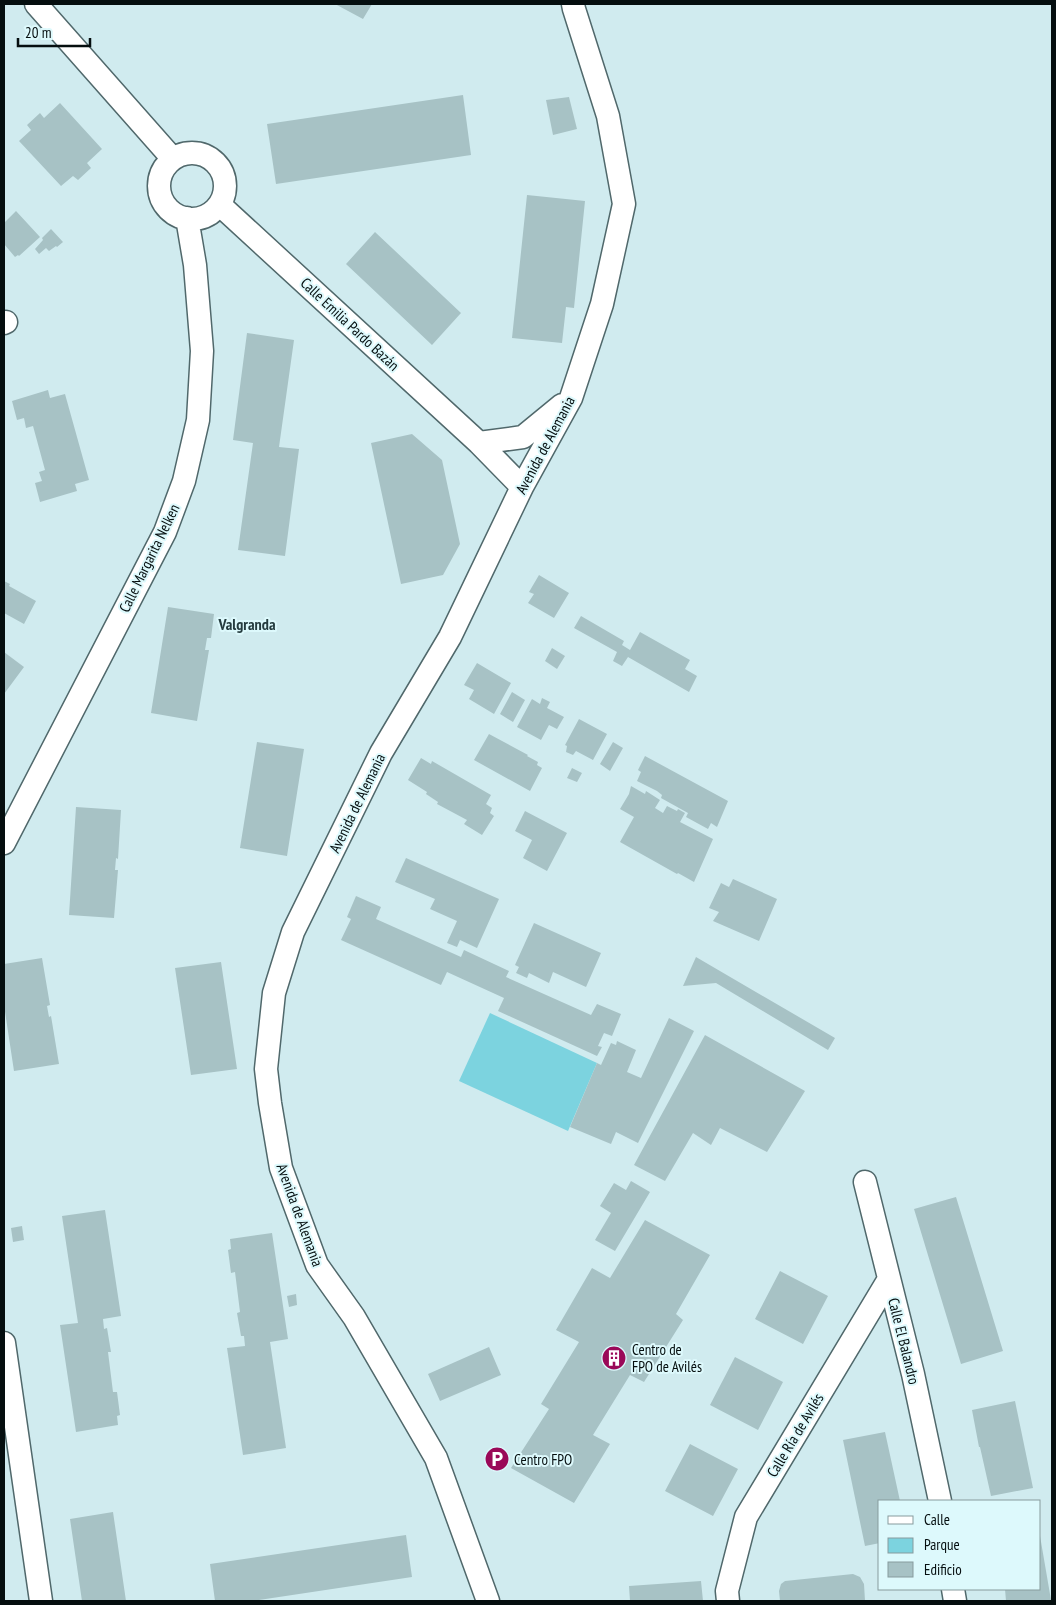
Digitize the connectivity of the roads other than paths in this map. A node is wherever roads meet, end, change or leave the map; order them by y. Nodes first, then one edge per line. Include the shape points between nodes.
1 (36, 4) edge
2 (573, 4) edge
3 (173, 159) junction
4 (220, 205) junction
5 (187, 218) junction
6 (571, 398) junction
7 (479, 443) junction
8 (522, 487) junction
9 (4, 844) edge
10 (864, 1182) dead end
11 (889, 1279) junction
12 (4, 1343) edge
13 (940, 1500) edge
14 (41, 1601) edge
15 (488, 1601) edge
16 (728, 1601) edge

1 - 3 street
2 - 6 street, Avenida de Alemania via 608,116 624,204 602,304
3 - 4 street via 188,152 211,158 221,169 225,182
3 - 5 street via 163,170 159,188 170,210
4 - 5 street via 203,217
4 - 7 street, Calle Emilia Pardo Bazán
5 - 9 street, Calle Margarita Nelken via 195,265 202,351 198,420 184,481 165,532
6 - 7 street via 523,437
6 - 8 street, Avenida de Alemania
7 - 8 street, Calle Emilia Pardo Bazán
8 - 15 street, Avenida de Alemania via 450,637 381,753 293,932 274,993 266,1069 281,1168 317,1266 354,1317 436,1458
10 - 11 street, Calle El Balandro
11 - 13 street, Calle El Balandro
11 - 16 street, Calle Ría de Avilés via 746,1517 727,1591
12 - 14 street

